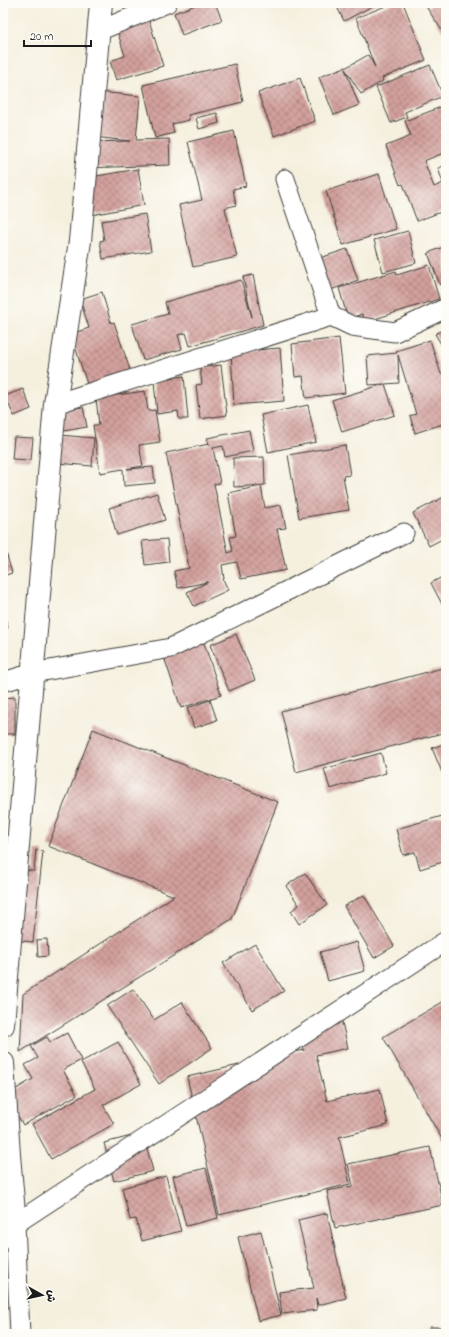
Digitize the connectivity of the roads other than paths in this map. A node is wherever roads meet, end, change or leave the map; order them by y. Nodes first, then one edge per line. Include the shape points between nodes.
1 (101, 3) edge
2 (167, 3) edge
3 (98, 31) junction
4 (285, 179) dead end
5 (446, 308) edge
6 (331, 316) junction
7 (55, 404) junction
8 (404, 533) dead end
9 (33, 673) junction
10 (3, 682) edge
11 (446, 941) edge
12 (3, 1025) edge
13 (3, 1063) edge
14 (6, 1156) edge
15 (9, 1230) edge
16 (20, 1334) edge

1 - 3 street
2 - 3 street
3 - 7 street via 80,241
4 - 6 street
5 - 6 street via 395,332 352,326
6 - 7 street
7 - 9 street
8 - 9 street via 172,648
9 - 10 street
9 - 12 street
11 - 15 street
13 - 14 street
14 - 15 street
15 - 16 street

